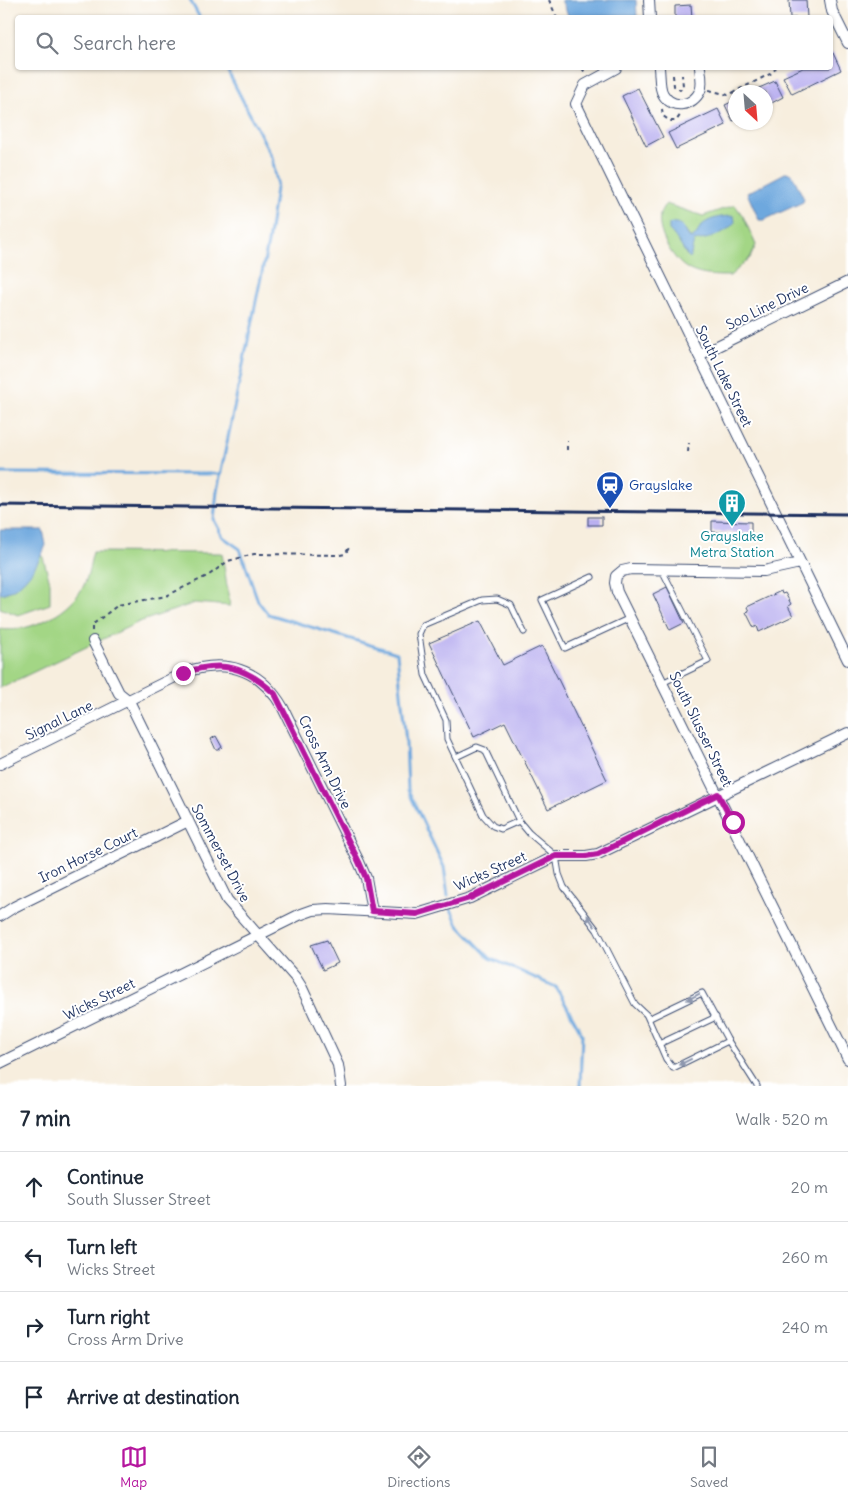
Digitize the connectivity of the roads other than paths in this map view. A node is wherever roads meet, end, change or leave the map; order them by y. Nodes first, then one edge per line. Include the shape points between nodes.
1 (649, 0) edge
2 (830, 0) edge
3 (650, 15) edge
4 (833, 15) edge
5 (833, 16) edge
6 (836, 31) edge
7 (848, 43) edge
8 (613, 70) edge
9 (659, 70) edge
10 (700, 70) edge
11 (848, 282) edge
12 (699, 355) junction
13 (800, 563) junction
14 (662, 570) junction
15 (592, 577) dead end
16 (630, 618) junction
17 (524, 632) dead end
18 (94, 641) road end
19 (848, 660) edge
20 (662, 683) junction
21 (129, 701) junction
22 (848, 734) edge
23 (456, 757) junction
24 (0, 764) edge
25 (718, 794) junction
26 (188, 821) junction
27 (519, 821) junction
28 (556, 856) junction
29 (372, 911) junction
30 (0, 916) edge
31 (257, 936) junction
32 (647, 1016) junction
33 (716, 1017) junction
34 (728, 1041) junction
35 (659, 1044) junction
36 (848, 1059) edge
37 (0, 1063) edge
38 (341, 1086) edge
39 (757, 1086) edge

1 - 3 street
2 - 4 street
5 - 6 street
6 - 7 street
8 - 12 street, South Lake Street via 585,86 576,104
9 - 10 street via 663,94 671,103 682,105 694,100 701,90
11 - 12 street, Soo Line Drive
12 - 13 street, South Lake Street
13 - 14 street via 764,571
13 - 19 street, South Lake Street
14 - 16 street, South Slusser Street via 622,571 616,576 617,592
14 - 20 lane via 708,661
15 - 16 lane via 542,600 565,648
16 - 20 street, South Slusser Street
17 - 23 lane via 511,605 497,599 482,600 423,625 419,634 425,676 446,720 447,739
18 - 21 street, Sommerset Drive via 119,692
20 - 25 street, South Slusser Street
21 - 24 street, Signal Lane
21 - 26 street, Sommerset Drive
21 - 29 street, Cross Arm Drive via 183,673 213,665 239,669 262,682 275,694 283,708 355,853 366,878
22 - 25 street, Wicks Street
23 - 27 lane via 483,815 492,826 501,829
23 - 27 lane via 477,747 485,750
25 - 28 street, Wicks Street via 598,854
25 - 36 street, South Slusser Street
26 - 30 street, Iron Horse Court
26 - 31 street, Sommerset Drive via 227,900
27 - 28 lane
28 - 29 street, Wicks Street via 470,898 417,914
32 -> 28 lane via 631,998 590,920 564,887
29 - 31 street, Wicks Street via 313,910
31 - 37 street, Wicks Street
31 - 38 street, Sommerset Drive via 295,976 302,988 338,1065
33 -> 32 lane via 702,993 650,1018
32 - 35 lane
33 - 34 lane
33 - 35 lane
34 -> 35 lane via 673,1068
34 - 39 lane

